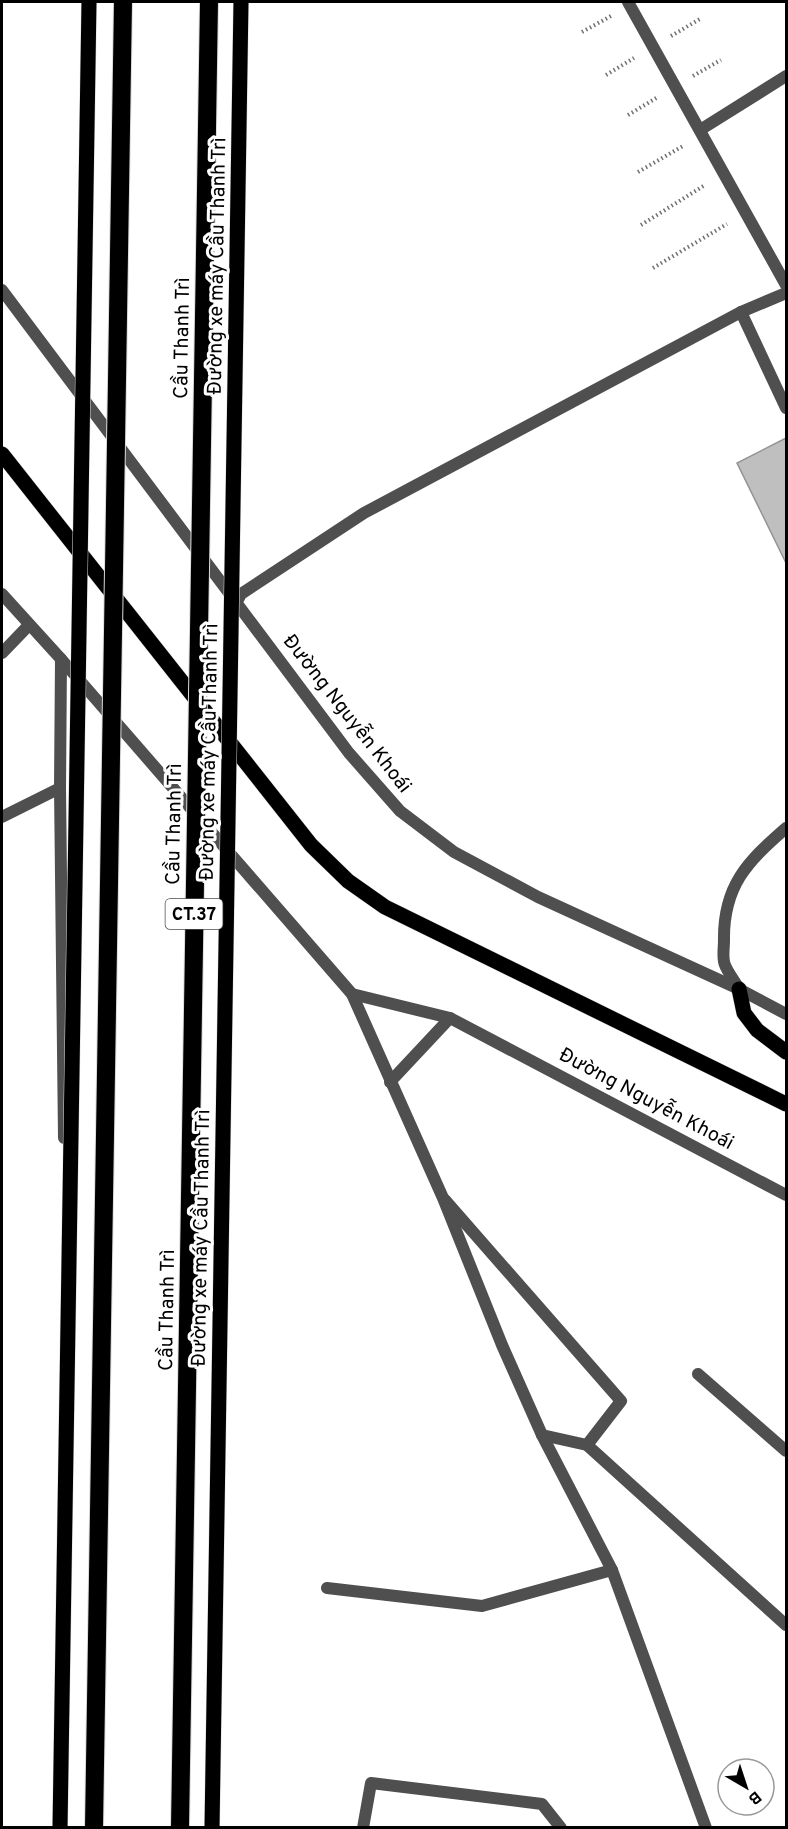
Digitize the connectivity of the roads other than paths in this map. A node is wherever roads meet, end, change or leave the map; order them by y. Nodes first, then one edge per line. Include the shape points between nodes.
1 (89, 2) edge
2 (123, 2) edge
3 (209, 2) edge
4 (241, 2) edge
5 (631, 3) edge
6 (786, 76) edge
7 (701, 132) junction
8 (786, 285) edge
9 (2, 290) edge
10 (786, 293) edge
11 (741, 312) junction
12 (785, 401) edge
13 (2, 454) edge
14 (2, 594) edge
15 (236, 603) junction
16 (29, 625) junction
17 (2, 653) edge
18 (61, 659) junction
19 (60, 788) junction
20 (2, 817) edge
21 (786, 828) edge
22 (739, 989) junction
23 (352, 994) junction
24 (786, 1014) edge
25 (450, 1018) junction
26 (786, 1052) edge
27 (390, 1082) junction
28 (786, 1104) edge
29 (786, 1195) edge
30 (443, 1198) junction
31 (698, 1374) dead end
32 (542, 1435) junction
33 (587, 1445) junction
34 (786, 1452) edge
35 (612, 1570) junction
36 (327, 1588) dead end
37 (786, 1624) edge
38 (58, 1827) edge
39 (94, 1827) edge
40 (180, 1827) edge
41 (212, 1827) edge
42 (363, 1827) edge
43 (561, 1827) edge
44 (706, 1827) edge

1 - 38 main road, bridge
2 - 39 highway, bridge
3 - 40 highway, Cầu Thanh Trì / CT.37, bridge
4 - 41 main road, Đường xe máy Cầu Thanh Trì, bridge
5 - 7 street
6 - 7 street
7 - 8 street
9 - 15 street, Đường Nguyễn Khoái
10 - 11 street
11 - 12 street
11 - 15 street via 364,513 241,594
13 - 28 main road via 311,845 348,881 385,907
14 - 16 street
15 - 22 street, Đường Nguyễn Khoái via 349,753 400,811 454,852 538,897
16 - 17 street
16 - 18 street
18 - 19 street
18 - 23 street
19 - 20 street
19 - 38 street via 66,1323
21 - 22 street via 754,857 729,895 723,928 724,963
22 - 24 street, Đường Nguyễn Khoái
22 - 26 main road via 744,1013 757,1030
23 - 25 street, Đường Nguyễn Khoái
23 - 27 street
25 - 27 street
25 - 29 street, Đường Nguyễn Khoái
27 - 30 street
30 - 32 street
30 - 33 street via 621,1401
31 - 34 street
32 - 33 street
32 - 35 street
33 - 37 street
35 - 36 street via 482,1606
35 - 44 street
42 - 43 street via 371,1783 543,1804

